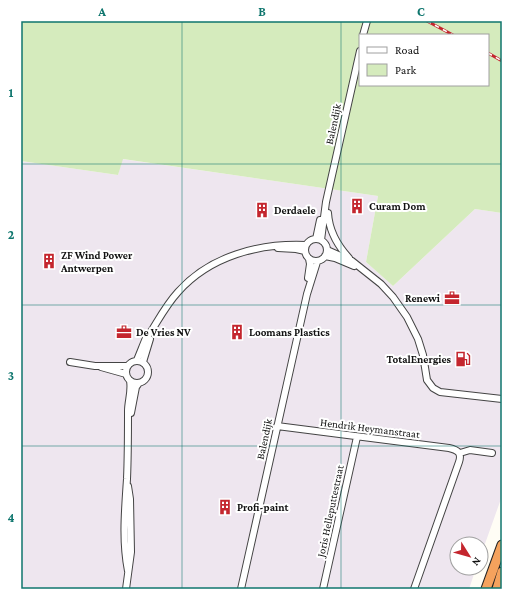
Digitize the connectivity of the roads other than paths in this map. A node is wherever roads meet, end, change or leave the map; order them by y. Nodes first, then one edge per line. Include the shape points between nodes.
1 (367, 21) edge
2 (364, 34) edge
3 (359, 55) edge
4 (326, 202) junction
5 (318, 239) junction
6 (305, 248) junction
7 (327, 250) junction
8 (325, 256) junction
9 (309, 260) junction
10 (352, 261) junction
11 (317, 262) junction
12 (359, 267) junction
13 (307, 294) junction
14 (140, 361) junction
15 (70, 362) dead end
16 (95, 366) junction
17 (127, 366) junction
18 (126, 374) junction
19 (130, 381) junction
20 (138, 383) junction
21 (502, 399) edge
22 (129, 422) junction
23 (277, 426) junction
24 (357, 437) junction
25 (460, 453) junction
26 (492, 453) dead end
27 (502, 545) edge
28 (502, 572) edge
29 (126, 589) edge
30 (241, 589) edge
31 (323, 589) edge
32 (414, 589) edge
33 (486, 589) edge
34 (497, 589) edge

1 - 2 street
3 - 4 street, Balendijk
4 - 5 street
4 - 10 street via 328,223 338,244
5 - 6 street via 310,240
5 - 7 street via 325,244
6 - 9 street
6 - 14 street via 290,244 256,248 235,254 202,271 167,305 152,330
7 - 8 street
7 - 10 street
8 - 11 street
8 - 12 street
9 - 11 street
9 - 13 street, Balendijk
10 - 12 street
11 - 13 street, Balendijk
12 - 21 street via 387,290 407,317 418,339 428,380 433,388 440,392
13 - 23 street, Balendijk
14 - 17 street via 133,361
14 - 20 street via 146,365 148,372 145,379
15 - 16 street
16 - 17 street
16 - 18 street
17 - 18 street
18 - 19 street
19 - 20 street
19 - 22 street
20 - 22 street
22 - 29 street via 125,498 128,525 125,552 128,571
23 - 24 street, Hendrik Heymanstraat
23 - 30 street, Balendijk
24 - 25 street, Hendrik Heymanstraat via 449,448
24 - 31 street, Joris Helleputtestraat
25 - 26 street, Hendrik Heymanstraat via 470,450
25 - 32 street
27 - 33 highway
28 - 34 highway

